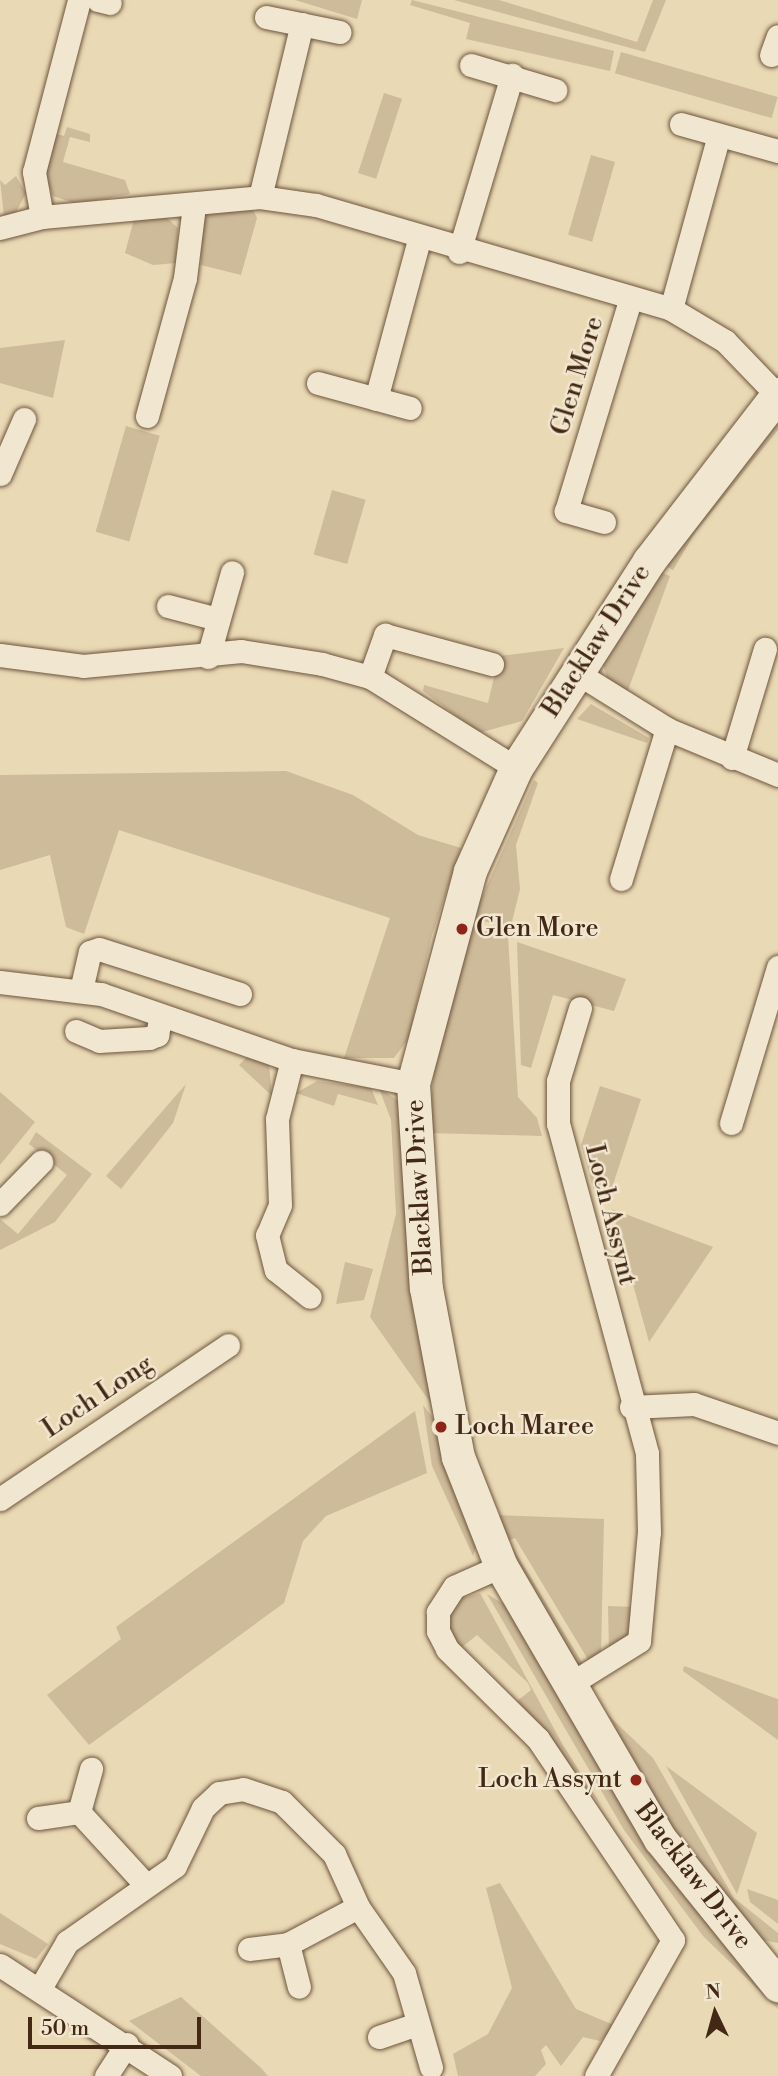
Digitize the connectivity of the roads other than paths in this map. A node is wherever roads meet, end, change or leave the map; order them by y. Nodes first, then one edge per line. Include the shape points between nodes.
1 (79, 0) edge
2 (266, 17) dead end
3 (302, 24) junction
4 (340, 32) dead end
5 (471, 65) dead end
6 (512, 75) junction
7 (555, 90) dead end
8 (681, 124) dead end
9 (719, 135) junction
10 (778, 151) edge
11 (260, 198) junction
12 (194, 206) junction
13 (42, 217) junction
14 (0, 228) edge
15 (419, 240) junction
16 (459, 252) junction
17 (630, 300) junction
18 (671, 309) junction
19 (318, 383) dead end
20 (778, 394) edge
21 (376, 399) junction
22 (411, 408) dead end
23 (147, 416) dead end
24 (24, 419) dead end
25 (0, 474) edge
26 (604, 522) dead end
27 (232, 572) dead end
28 (168, 606) dead end
29 (218, 619) junction
30 (765, 649) dead end
31 (0, 655) edge
32 (208, 657) junction
33 (492, 664) dead end
34 (575, 671) junction
35 (370, 677) junction
36 (667, 729) junction
37 (732, 758) junction
38 (516, 768) junction
39 (778, 775) edge
40 (621, 879) dead end
41 (778, 967) edge
42 (0, 982) edge
43 (81, 990) junction
44 (240, 994) dead end
45 (580, 1008) dead end
46 (161, 1015) junction
47 (76, 1031) dead end
48 (292, 1060) junction
49 (413, 1084) junction
50 (731, 1123) dead end
51 (41, 1162) dead end
52 (0, 1204) edge
53 (310, 1297) dead end
54 (228, 1345) dead end
55 (632, 1407) junction
56 (778, 1433) edge
57 (0, 1499) edge
58 (501, 1566) junction
59 (567, 1686) junction
60 (91, 1769) dead end
61 (79, 1812) junction
62 (38, 1818) dead end
63 (146, 1885) junction
64 (358, 1907) junction
65 (288, 1944) junction
66 (249, 1949) dead end
67 (0, 1965) edge
68 (776, 1977) edge
69 (299, 1987) dead end
70 (39, 1990) junction
71 (417, 2024) junction
72 (379, 2037) dead end
73 (127, 2043) junction
74 (430, 2067) dead end
75 (106, 2076) edge
76 (170, 2076) edge
77 (596, 2076) edge

1 - 13 street via 34,172
2 - 3 street
3 - 4 street
3 - 11 street
5 - 6 street
6 - 7 street
6 - 16 street
8 - 9 street
9 - 10 street
9 - 18 street
11 - 12 street, Glen More
11 - 15 street, Glen More via 316,205
12 - 13 street, Glen More
12 - 23 street via 185,278
13 - 14 street, Glen More
15 - 16 street, Glen More
15 - 21 street
16 - 17 street, Glen More
17 - 18 street, Glen More
17 - 26 street, Glen More via 566,511
18 - 20 street, Glen More via 724,341
19 - 21 street
20 - 34 street, Blacklaw Drive via 649,561
21 - 22 street
24 - 25 street
27 - 29 street
28 - 29 street
29 - 32 street
30 - 37 street
31 - 32 street via 83,666
32 - 35 street via 241,651
33 - 35 street via 385,635
34 - 36 street
34 - 38 street, Blacklaw Drive
35 - 38 street
36 - 37 street
36 - 40 street
37 - 39 street
38 - 49 street, Blacklaw Drive via 470,871
41 - 50 street
42 - 43 street
43 - 44 street via 90,952 99,949
43 - 46 street
45 - 55 street, Loch Assynt via 555,1107
46 - 47 street via 157,1035 149,1038 99,1041
46 - 48 street
48 - 49 street
48 - 53 street via 277,1119 280,1205 267,1236 276,1270
49 - 58 street, Blacklaw Drive via 426,1288 458,1457
51 - 52 street
54 - 57 street, Loch Long
55 - 56 street via 694,1405
55 - 59 street, Loch Assynt via 647,1453 639,1641 616,1660
58 - 59 street, Blacklaw Drive
58 - 77 street via 454,1587 438,1612 438,1631 447,1649 531,1730 673,1940
59 - 68 street, Blacklaw Drive via 660,1839
60 - 61 street
61 - 62 street
61 - 63 street
63 - 64 street via 174,1866 203,1808 219,1793 243,1789 282,1802 334,1854
63 - 70 street via 67,1942
64 - 65 street
64 - 71 street via 404,1973
65 - 66 street
65 - 69 street
67 - 70 street
70 - 73 street
71 - 72 street
71 - 74 street
73 - 75 street
73 - 76 street

